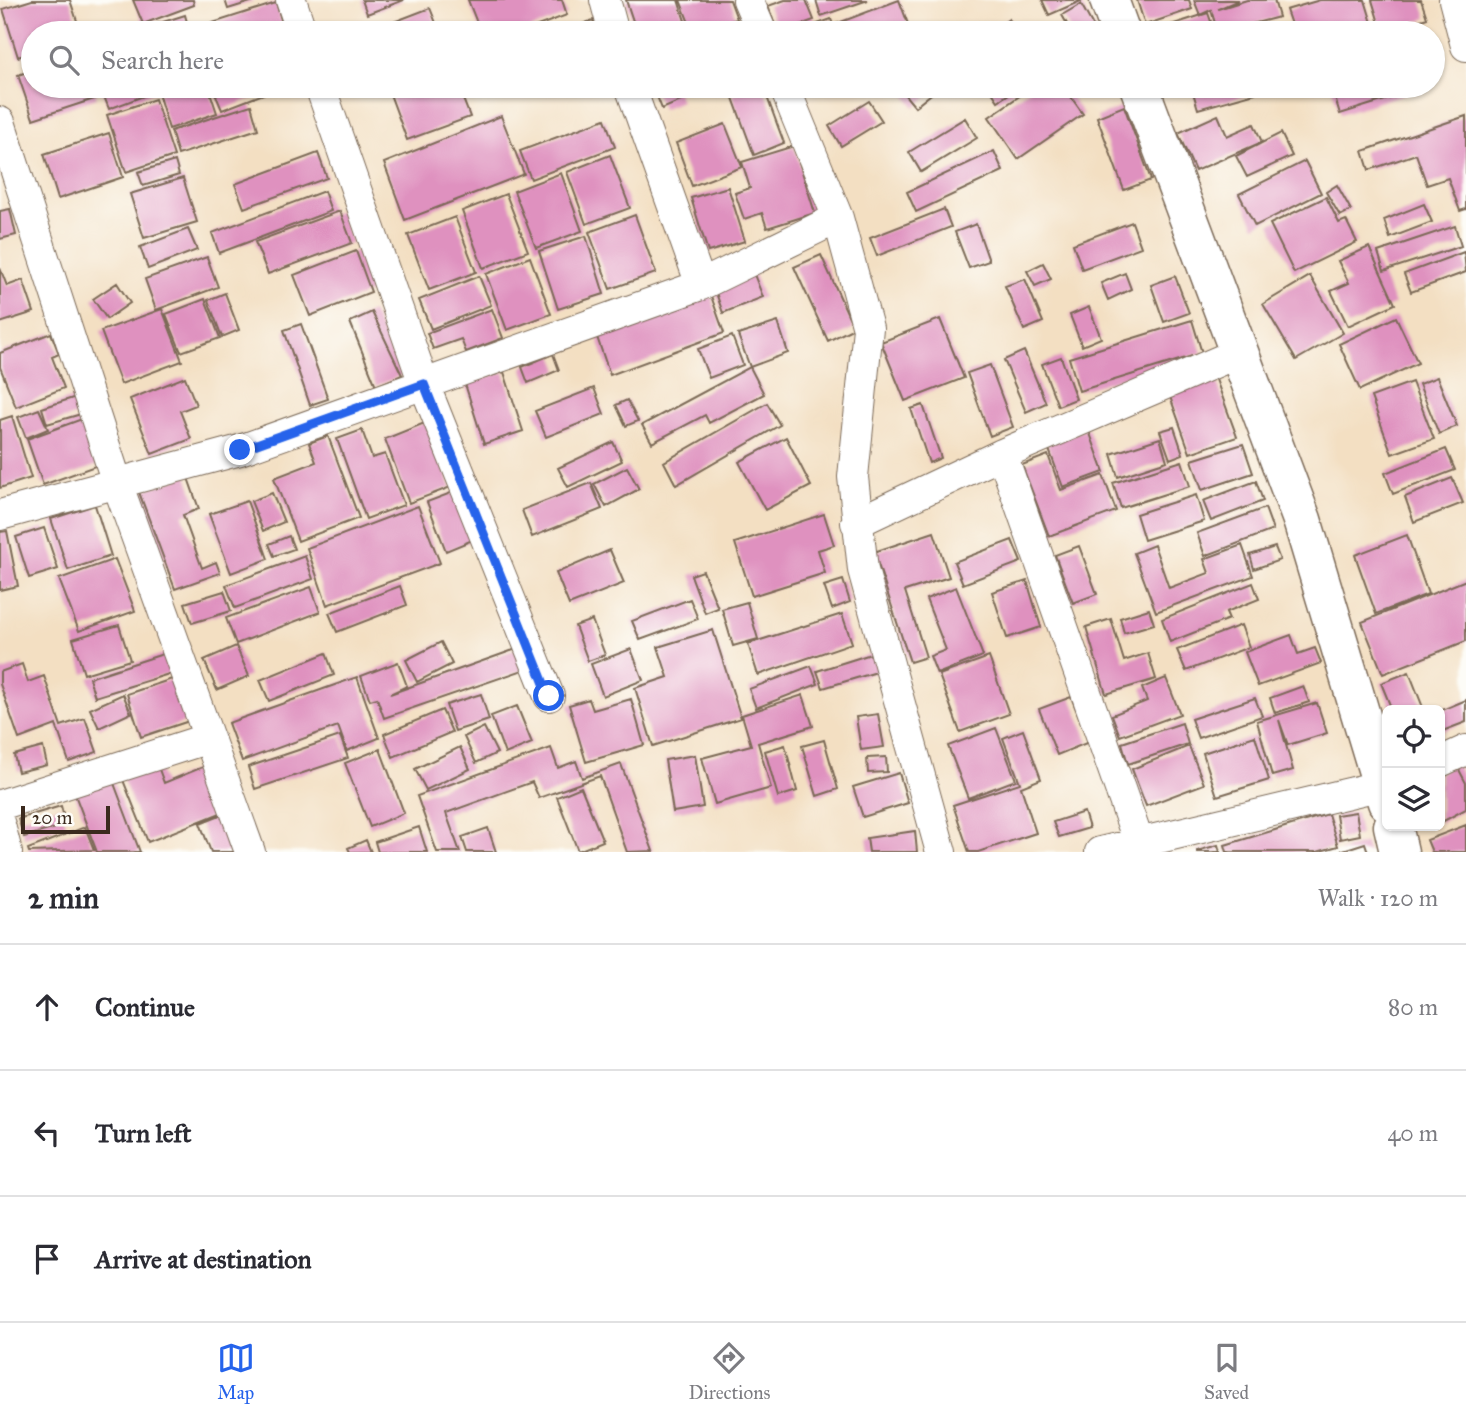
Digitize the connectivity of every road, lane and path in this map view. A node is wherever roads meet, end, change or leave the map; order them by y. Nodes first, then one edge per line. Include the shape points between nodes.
1 (291, 0) edge
2 (605, 0) edge
3 (748, 0) edge
4 (1109, 0) edge
5 (1454, 0) edge
6 (298, 21) edge
7 (611, 21) edge
8 (757, 21) edge
9 (1117, 21) edge
10 (1466, 46) edge
11 (324, 98) edge
12 (634, 98) edge
13 (789, 98) edge
14 (1144, 98) edge
15 (0, 121) edge
16 (838, 218) junction
17 (701, 285) junction
18 (1240, 352) junction
19 (424, 384) junction
20 (1002, 453) junction
21 (117, 483) junction
22 (0, 515) edge
23 (856, 523) junction
24 (549, 696) dead end
25 (209, 738) junction
26 (1466, 750) edge
27 (1445, 760) edge
28 (1382, 778) edge
29 (1382, 792) edge
30 (0, 805) edge
31 (0, 825) edge
32 (1394, 831) edge
33 (1139, 843) junction
34 (7, 852) edge
35 (250, 852) edge
36 (941, 852) edge
37 (1100, 852) edge
38 (1399, 852) edge

1 - 6 street
2 - 7 street
3 - 8 street
4 - 9 street
5 - 10 street
11 - 19 street
12 - 17 street
13 - 16 street
14 - 18 street
15 - 21 street
16 - 17 street
16 - 23 street via 868,328 853,477
17 - 19 street
18 - 20 street
18 - 28 street via 1302,520
19 - 21 street via 240,450
19 - 24 street
20 - 23 street
20 - 33 street
21 - 22 street
21 - 25 street
23 - 36 street via 863,570
25 - 30 street
25 - 35 street
26 - 27 street
29 - 33 street
31 - 34 street
32 - 38 street
33 - 37 street

